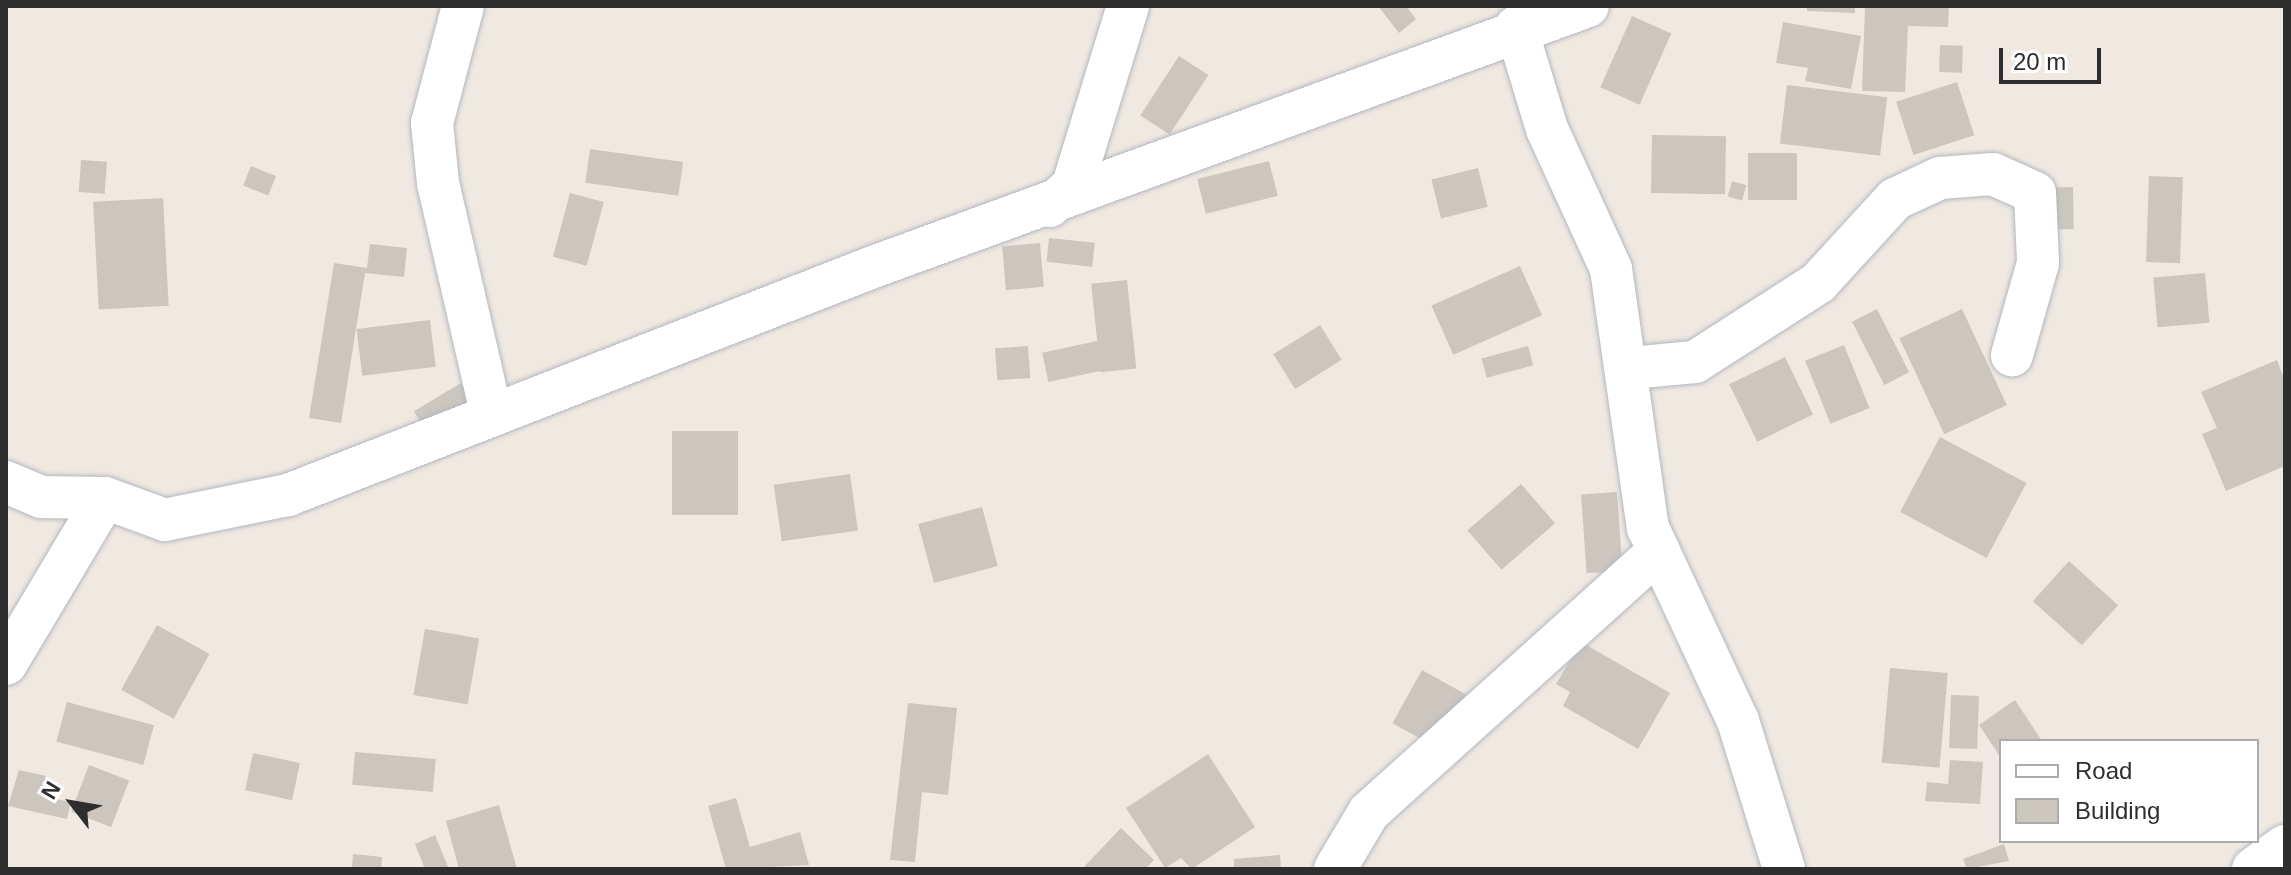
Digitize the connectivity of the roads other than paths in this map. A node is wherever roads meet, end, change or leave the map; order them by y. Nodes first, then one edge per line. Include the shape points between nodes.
1 (463, 6) edge
2 (1128, 6) edge
3 (1588, 6) edge
4 (1516, 27) junction
5 (1050, 206) junction
6 (2012, 355) dead end
7 (1630, 368) junction
8 (492, 416) junction
9 (6, 482) edge
10 (105, 498) junction
11 (1659, 551) junction
12 (6, 664) edge
13 (1335, 869) edge
14 (1784, 869) edge

1 - 8 street via 432,123 438,183
2 - 5 street via 1073,185
3 - 4 street
4 - 5 street
4 - 7 street via 1547,129 1611,269
5 - 8 street
6 - 7 street via 2038,263 2035,193 1993,174 1940,178 1895,199 1818,283 1695,362
7 - 11 street via 1648,528
8 - 10 street via 288,495 165,520
9 - 10 street via 41,497
10 - 12 street
11 - 13 street via 1369,812
11 - 14 street via 1738,721

